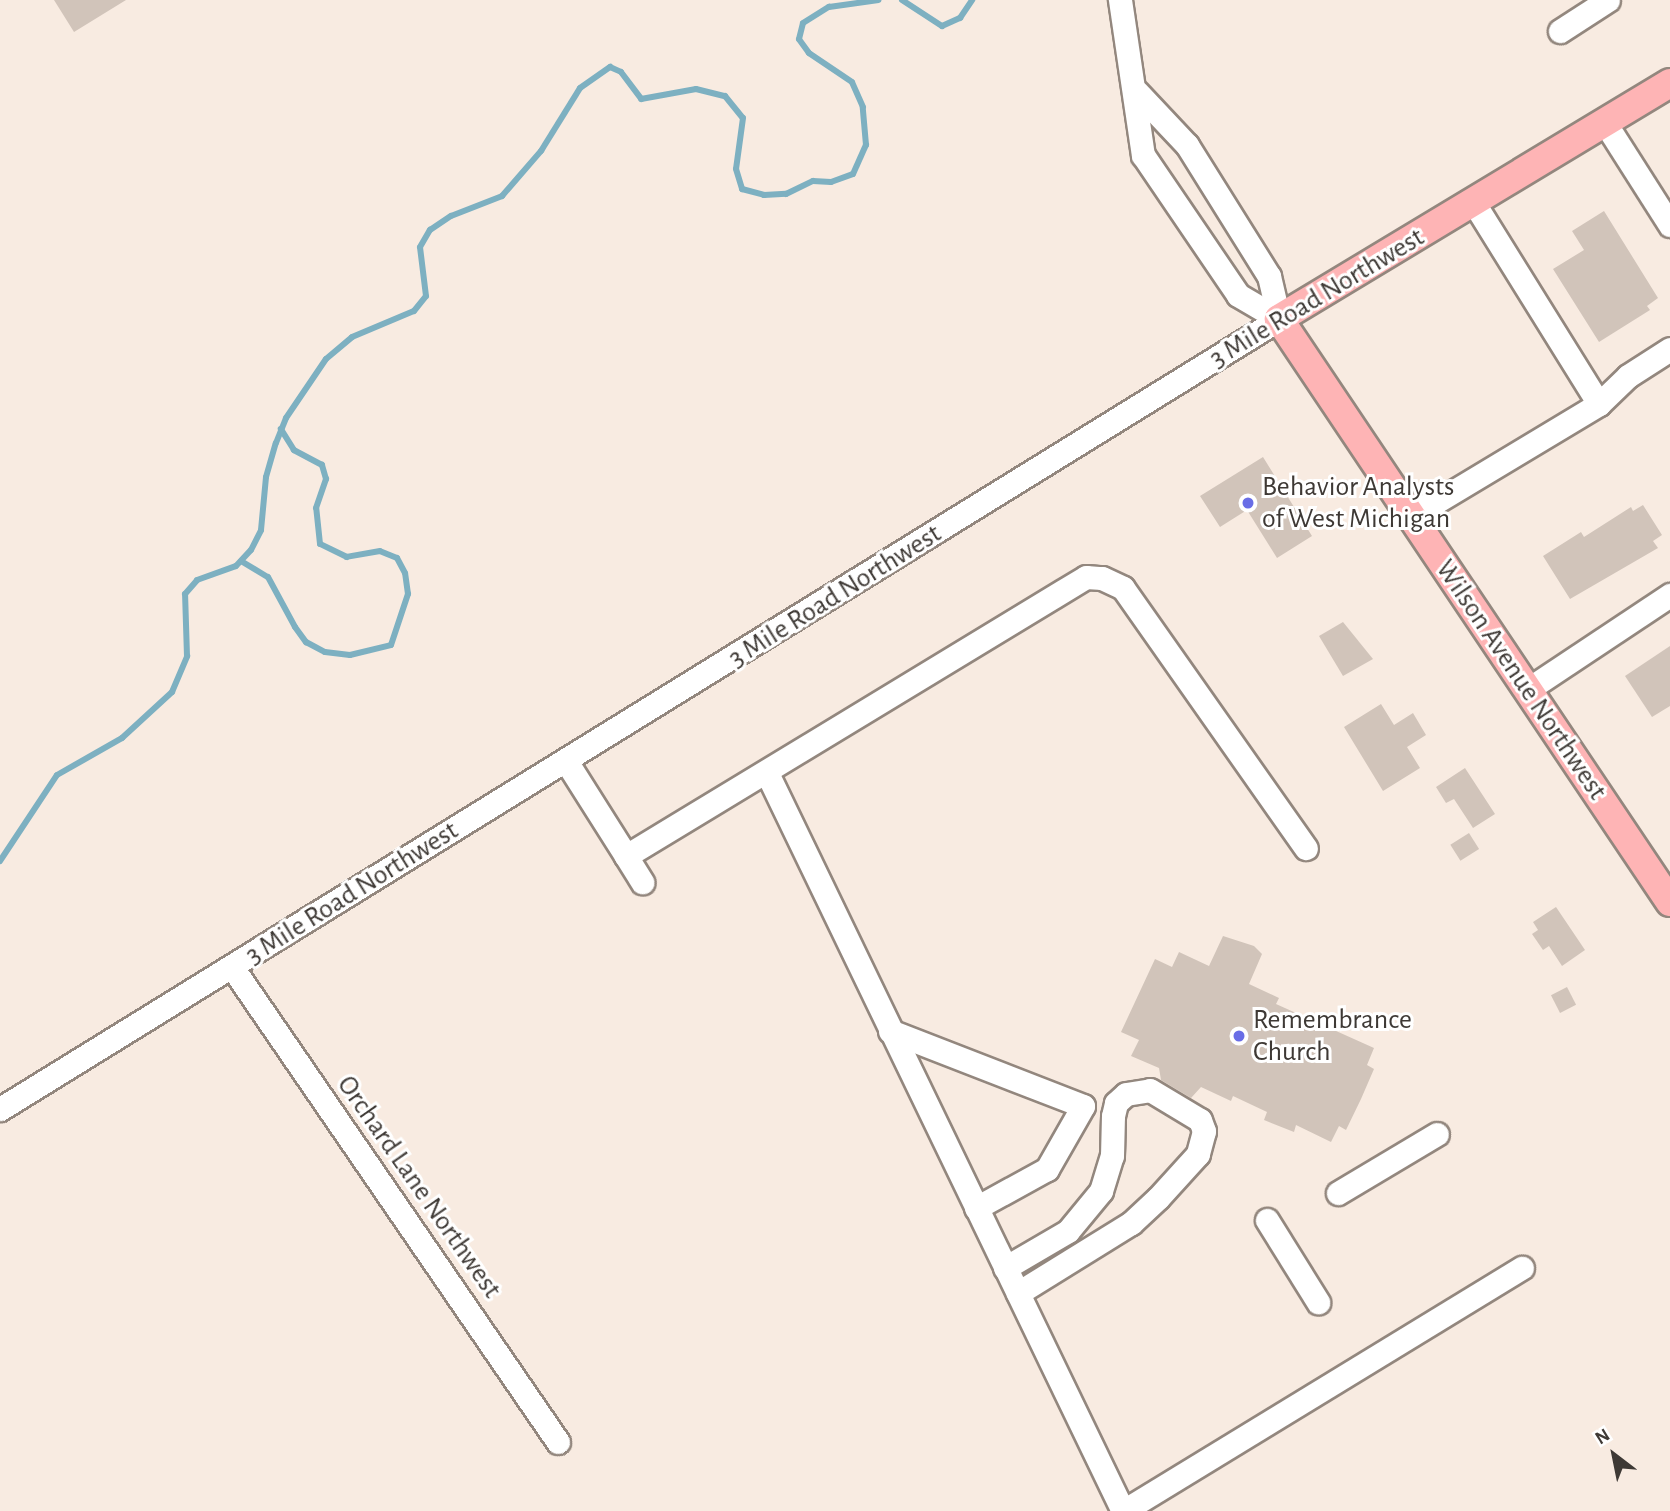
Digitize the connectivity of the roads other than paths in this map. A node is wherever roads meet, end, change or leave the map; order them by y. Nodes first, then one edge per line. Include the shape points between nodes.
1 (1120, 0) edge
2 (1608, 0) edge
3 (1560, 31) dead end
4 (1670, 83) edge
5 (1137, 92) junction
6 (1605, 123) junction
7 (1474, 203) junction
8 (1670, 225) edge
9 (1279, 318) junction
10 (1670, 349) edge
11 (1599, 404) junction
12 (1408, 512) junction
13 (1670, 595) edge
14 (1527, 690) junction
15 (566, 761) junction
16 (767, 773) junction
17 (1306, 848) dead end
18 (626, 856) junction
19 (642, 882) dead end
20 (1670, 902) edge
21 (232, 967) junction
22 (890, 1031) junction
23 (1083, 1106) junction
24 (0, 1109) edge
25 (1113, 1116) junction
26 (1437, 1134) dead end
27 (1338, 1193) dead end
28 (976, 1208) junction
29 (1267, 1220) dead end
30 (1005, 1268) junction
31 (1522, 1268) dead end
32 (1018, 1293) junction
33 (1318, 1302) dead end
34 (558, 1442) dead end
35 (1124, 1511) edge

1 - 5 street
2 - 3 street
4 - 6 main road, 3 Mile Road Northwest
5 - 9 street via 1194,156 1269,276
5 - 9 street via 1143,155 1238,295
6 - 7 main road, 3 Mile Road Northwest
6 - 8 street
7 - 9 main road, 3 Mile Road Northwest
7 - 11 street
9 - 12 main road, Wilson Avenue Northwest
9 - 15 street, 3 Mile Road Northwest
10 - 11 street via 1628,376
11 - 12 street via 1436,502
12 - 14 main road, Wilson Avenue Northwest
13 - 14 street
14 - 20 main road, Wilson Avenue Northwest
15 - 18 street
15 - 21 street, 3 Mile Road Northwest
16 - 17 street via 1086,577 1102,578 1123,588
16 - 18 street
16 - 22 street
18 - 19 street
21 - 24 street, 3 Mile Road Northwest
21 - 34 street, Orchard Lane Northwest
22 - 23 street
22 - 28 street
23 - 25 street
23 - 28 street via 1048,1169
25 - 30 street via 1112,1156 1101,1191 1068,1231
25 - 32 street via 1116,1103 1126,1094 1150,1090 1200,1120 1204,1131 1198,1154 1130,1223
26 - 27 street
28 - 30 street
29 - 33 street
30 - 32 street
31 - 35 street
32 - 35 street

